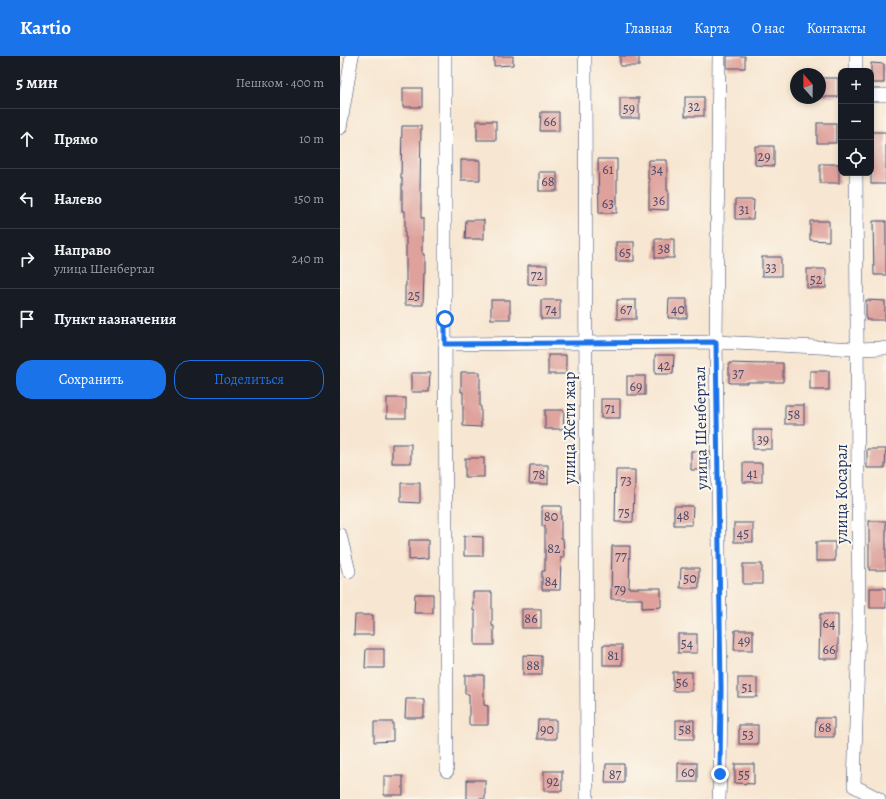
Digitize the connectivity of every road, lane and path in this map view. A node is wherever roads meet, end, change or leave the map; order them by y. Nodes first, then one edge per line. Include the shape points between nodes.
1 (352, 56) edge
2 (444, 56) edge
3 (584, 56) edge
4 (719, 56) edge
5 (856, 56) edge
6 (856, 68) edge
7 (874, 95) edge
8 (886, 95) edge
9 (340, 128) edge
10 (856, 176) edge
11 (586, 342) junction
12 (716, 342) junction
13 (445, 344) junction
14 (886, 348) edge
15 (857, 349) junction
16 (340, 535) edge
17 (349, 571) dead end
18 (447, 771) dead end
19 (587, 799) edge
20 (719, 799) edge
21 (879, 799) edge

1 - 9 street
2 - 13 street
3 - 11 street, улица Жети жар
4 - 12 street, улица Шенбертал
5 - 6 street
7 - 8 street
10 - 15 street, улица Косарал
11 - 12 street
11 - 13 street
11 - 19 street, улица Жети жар
12 - 15 street
12 - 20 street, улица Шенбертал via 721,688
13 - 18 street
14 - 15 street
15 - 21 street, улица Косарал via 859,627 854,786
16 - 17 street

